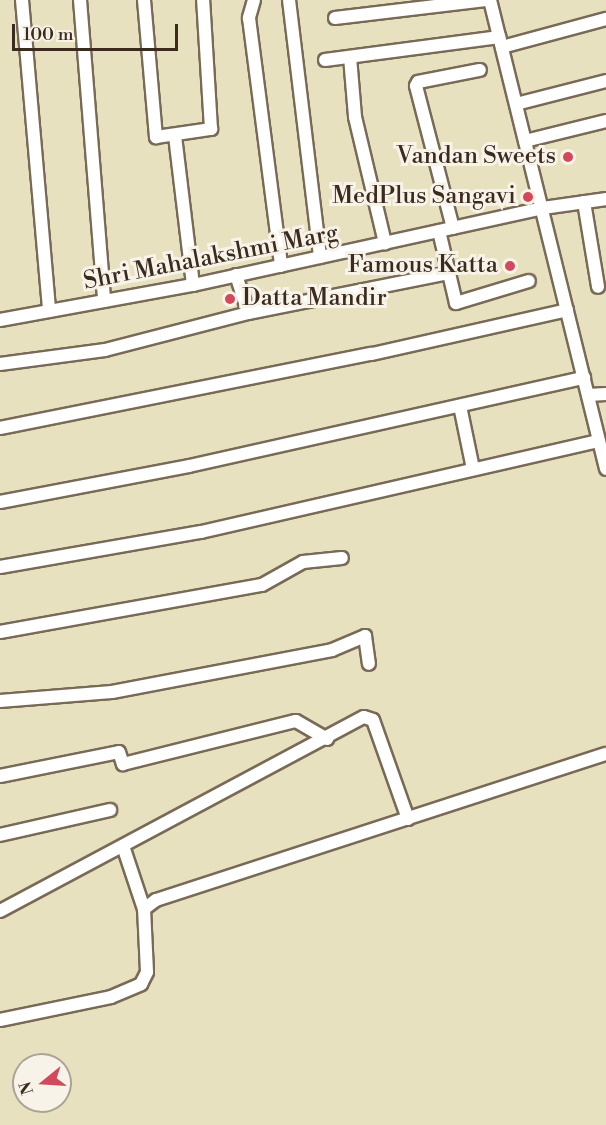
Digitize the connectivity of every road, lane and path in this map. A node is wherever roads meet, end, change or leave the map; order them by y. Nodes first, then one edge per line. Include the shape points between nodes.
1 (22, 0) edge
2 (80, 0) edge
3 (144, 0) edge
4 (202, 0) edge
5 (254, 0) edge
6 (289, 0) edge
7 (488, 0) edge
8 (395, 6) edge
9 (335, 18) dead end
10 (606, 19) edge
11 (500, 42) junction
12 (350, 57) junction
13 (325, 60) dead end
14 (480, 70) dead end
15 (606, 81) edge
16 (516, 104) junction
17 (606, 121) edge
18 (175, 136) junction
19 (525, 141) junction
20 (606, 199) edge
21 (584, 202) junction
22 (543, 208) junction
23 (453, 228) junction
24 (439, 231) junction
25 (386, 243) junction
26 (320, 257) junction
27 (281, 266) junction
28 (448, 273) junction
29 (236, 275) junction
30 (529, 281) dead end
31 (193, 285) junction
32 (598, 287) dead end
33 (104, 302) junction
34 (567, 310) junction
35 (49, 311) junction
36 (248, 313) junction
37 (0, 320) edge
38 (0, 364) edge
39 (584, 378) junction
40 (606, 394) edge
41 (588, 395) junction
42 (460, 406) junction
43 (0, 428) edge
44 (599, 441) junction
45 (473, 469) junction
46 (606, 469) edge
47 (0, 502) edge
48 (342, 558) dead end
49 (0, 567) edge
50 (0, 632) edge
51 (369, 664) dead end
52 (0, 701) edge
53 (327, 739) junction
54 (606, 754) edge
55 (0, 776) edge
56 (110, 810) dead end
57 (408, 819) junction
58 (0, 835) edge
59 (123, 846) junction
60 (144, 909) junction
61 (0, 911) edge
62 (0, 1020) edge

1 - 35 street
2 - 33 street
3 - 18 street via 156,137
4 - 18 street via 213,122 207,132
5 - 27 street via 249,18
6 - 26 street
7 - 8 street
7 - 11 street
8 - 9 street
10 - 11 street
11 - 12 street
11 - 16 street
12 - 13 street
12 - 25 street via 355,117
14 - 23 street via 418,82 417,86
15 - 16 street
16 - 19 street
17 - 19 street
18 - 31 street
19 - 22 street
20 - 21 street, Shri Mahalakshmi Marg
21 - 22 street, Shri Mahalakshmi Marg
21 - 32 street
22 - 23 street, Shri Mahalakshmi Marg
22 - 34 street
23 - 24 street, Shri Mahalakshmi Marg
24 - 25 street, Shri Mahalakshmi Marg
24 - 28 street
25 - 26 street, Shri Mahalakshmi Marg
26 - 27 street, Shri Mahalakshmi Marg
27 - 29 street, Shri Mahalakshmi Marg
28 - 30 street via 456,303
28 - 36 street
29 - 31 street, Shri Mahalakshmi Marg
29 - 36 street
31 - 33 street, Shri Mahalakshmi Marg
33 - 35 street, Shri Mahalakshmi Marg
34 - 39 street
34 - 43 street via 360,357
35 - 37 street, Shri Mahalakshmi Marg
36 - 38 street via 105,350
39 - 41 street
39 - 42 street
40 - 41 street
41 - 44 street
42 - 45 street
42 - 47 street via 189,466
44 - 45 street
44 - 46 street
45 - 49 street via 201,532
48 - 50 street via 303,562 262,585
51 - 52 street via 365,636 332,650 112,692
53 - 55 street via 298,721 123,764 119,752
53 - 57 street via 360,718 373,720
53 - 59 street
54 - 57 street
56 - 58 street
57 - 60 street via 156,900
59 - 60 street
59 - 61 street
60 - 62 street via 147,972 141,984 111,997

